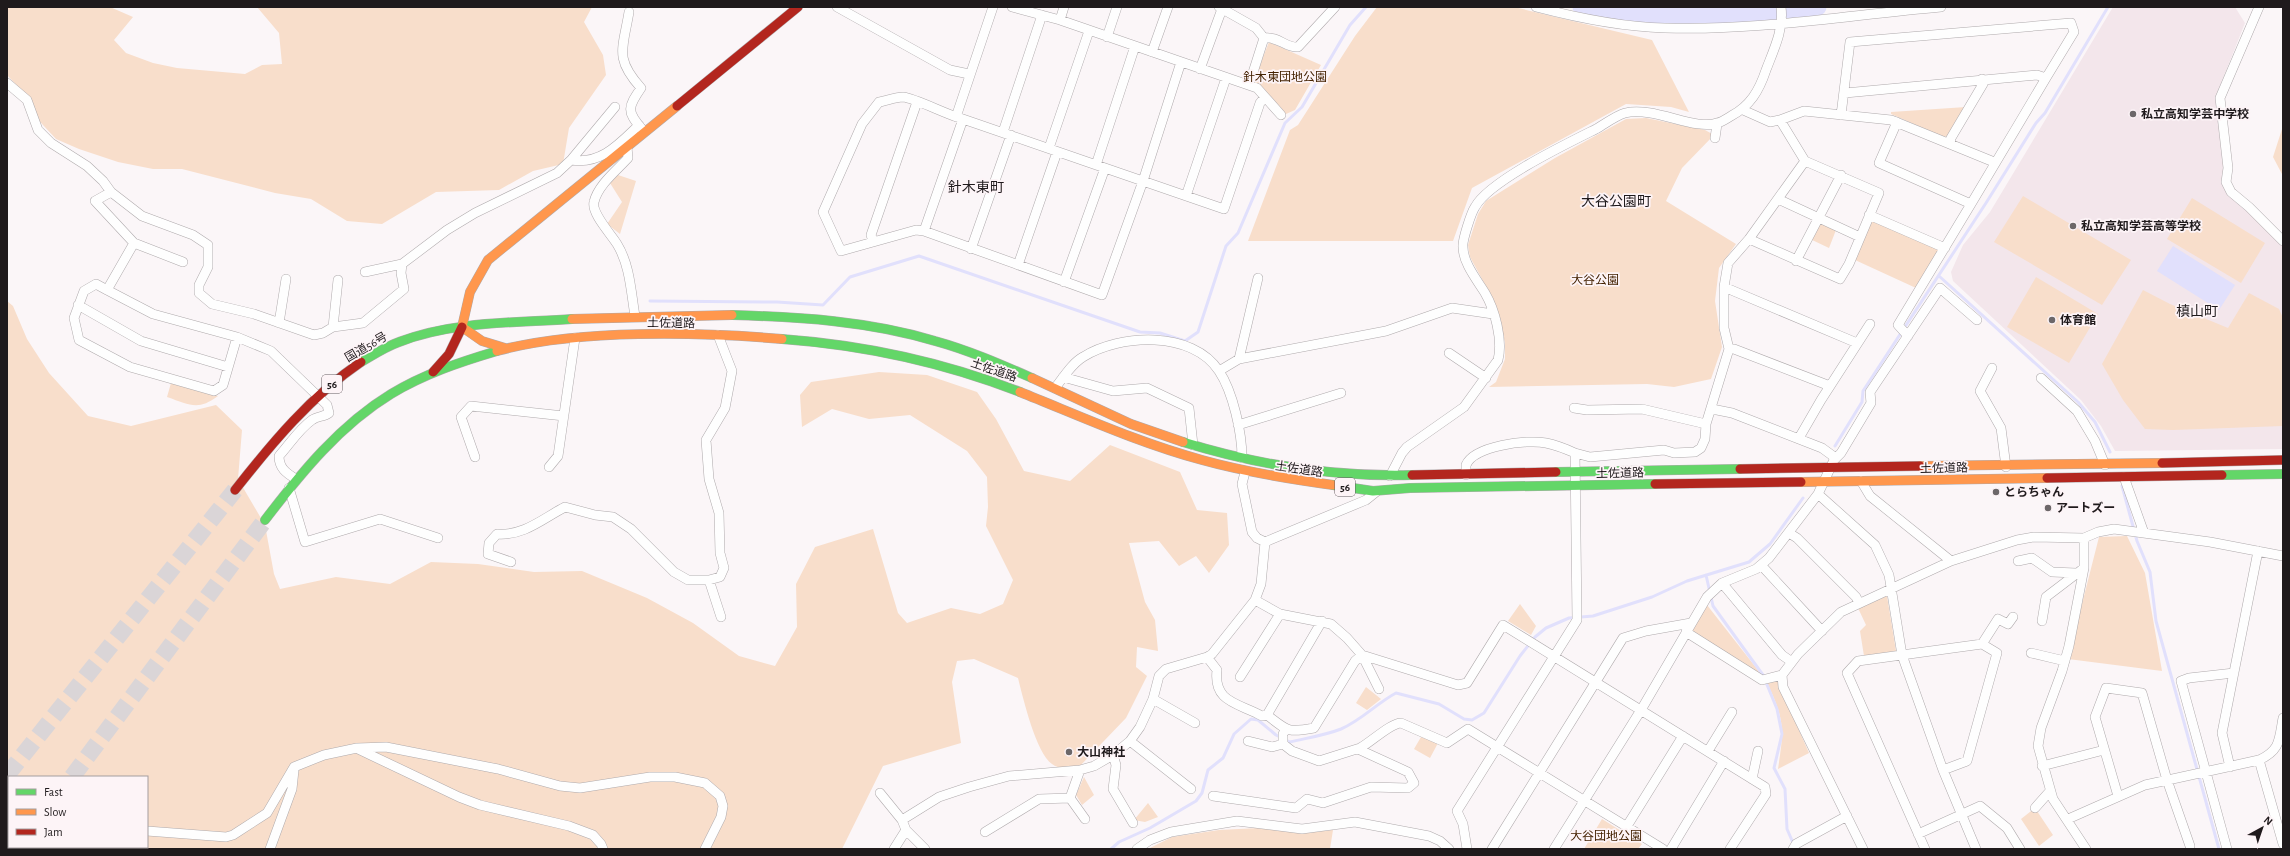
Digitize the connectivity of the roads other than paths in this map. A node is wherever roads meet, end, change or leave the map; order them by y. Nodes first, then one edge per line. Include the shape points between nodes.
1 (798, 7) edge
2 (837, 7) edge
3 (993, 7) edge
4 (1012, 7) edge
5 (1064, 7) edge
6 (1117, 7) edge
7 (1168, 7) edge
8 (1335, 7) edge
9 (1536, 7) edge
10 (1781, 7) edge
11 (1941, 7) edge
12 (2259, 7) edge
13 (1220, 8) edge
14 (629, 12) dead end
15 (1042, 14) junction
16 (1060, 20) junction
17 (1783, 22) junction
18 (1089, 31) junction
19 (1107, 37) junction
20 (1264, 38) junction
21 (1135, 46) junction
22 (1152, 52) junction
23 (1181, 62) junction
24 (1200, 69) junction
25 (969, 74) junction
26 (1226, 78) junction
27 (2046, 78) junction
28 (1982, 79) junction
29 (7, 83) edge
30 (1249, 85) junction
31 (1845, 93) junction
32 (1265, 97) junction
33 (917, 102) junction
34 (615, 107) dead end
35 (1743, 110) junction
36 (1281, 114) dead end
37 (1841, 115) junction
38 (960, 118) junction
39 (1780, 120) junction
40 (1897, 122) junction
41 (1717, 124) junction
42 (642, 129) junction
43 (1007, 133) junction
44 (1715, 138) dead end
45 (1950, 144) junction
46 (627, 147) junction
47 (1053, 150) junction
48 (571, 160) junction
49 (1805, 161) junction
50 (1994, 162) junction
51 (1100, 166) junction
52 (1841, 176) junction
53 (1143, 181) junction
54 (111, 192) junction
55 (1186, 196) junction
56 (1778, 199) junction
57 (1971, 204) junction
58 (1869, 215) junction
59 (1819, 218) junction
60 (924, 231) junction
61 (1860, 237) junction
62 (1749, 239) junction
63 (873, 241) junction
64 (2283, 241) edge
65 (134, 243) junction
66 (1945, 248) junction
67 (971, 249) junction
68 (1796, 261) junction
69 (183, 262) dead end
70 (402, 264) junction
71 (1018, 265) junction
72 (365, 272) dead end
73 (1258, 278) dead end
74 (286, 279) dead end
75 (338, 280) dead end
76 (1064, 282) junction
77 (1724, 287) junction
78 (107, 290) junction
79 (78, 305) junction
80 (1493, 314) junction
81 (635, 316) junction
82 (1977, 320) dead end
83 (279, 323) junction
84 (1870, 324) dead end
85 (333, 327) junction
86 (462, 327) junction
87 (1904, 332) junction
88 (718, 335) junction
89 (238, 337) junction
90 (575, 338) junction
91 (1857, 344) junction
92 (506, 348) junction
93 (1730, 349) junction
94 (1449, 353) dead end
95 (1239, 359) junction
96 (228, 367) junction
97 (1992, 368) dead end
98 (1219, 371) junction
99 (433, 372) junction
100 (1063, 377) junction
101 (1486, 378) junction
102 (2041, 378) dead end
103 (1830, 386) junction
104 (1055, 388) junction
105 (1341, 393) dead end
106 (318, 396) junction
107 (1574, 408) dead end
108 (1712, 409) junction
109 (564, 416) junction
110 (1706, 424) junction
111 (1238, 425) junction
112 (1799, 438) junction
113 (1193, 445) junction
114 (1575, 453) junction
115 (475, 457) dead end
116 (1242, 458) junction
117 (2283, 460) edge
118 (1832, 464) junction
119 (2105, 464) junction
120 (549, 467) dead end
121 (2006, 467) junction
122 (1245, 472) junction
123 (1575, 472) junction
124 (2283, 474) edge
125 (1390, 475) junction
126 (1466, 475) junction
127 (2124, 477) junction
128 (296, 479) junction
129 (1861, 481) junction
130 (1825, 482) junction
131 (1576, 487) junction
132 (289, 488) junction
133 (235, 490) tunnel mouth
134 (1377, 491) junction
135 (1818, 494) junction
136 (265, 520) tunnel mouth
137 (1789, 533) junction
138 (2143, 533) junction
139 (438, 538) dead end
140 (2084, 538) junction
141 (1265, 542) junction
142 (2258, 551) junction
143 (2283, 556) edge
144 (1951, 561) junction
145 (2018, 561) dead end
146 (511, 562) dead end
147 (1762, 566) junction
148 (2084, 568) junction
149 (2076, 573) junction
150 (709, 580) junction
151 (1718, 586) junction
152 (1891, 587) junction
153 (1255, 600) junction
154 (1859, 603) junction
155 (1280, 614) junction
156 (721, 617) dead end
157 (2013, 617) dead end
158 (2042, 621) dead end
159 (1322, 622) junction
160 (1692, 623) junction
161 (1822, 631) junction
162 (1686, 632) junction
163 (1982, 644) junction
164 (2031, 653) dead end
165 (1362, 655) junction
166 (1902, 655) junction
167 (1555, 656) junction
168 (1207, 657) junction
169 (2065, 661) junction
170 (1792, 662) junction
171 (2234, 673) junction
172 (1782, 675) junction
173 (1240, 677) dead end
174 (1595, 682) junction
175 (1380, 689) dead end
176 (1153, 699) junction
177 (1640, 710) junction
178 (1732, 712) dead end
179 (1266, 715) junction
180 (2283, 718) edge
181 (1195, 723) dead end
182 (1683, 736) junction
183 (1284, 737) junction
184 (1130, 741) junction
185 (1248, 741) dead end
186 (1498, 747) junction
187 (357, 748) junction
188 (1360, 748) junction
189 (2104, 750) junction
190 (1708, 751) junction
191 (1758, 751) dead end
192 (1113, 756) junction
193 (2259, 760) junction
194 (1724, 761) junction
195 (2042, 766) junction
196 (294, 767) junction
197 (2230, 767) junction
198 (1080, 770) junction
199 (1943, 770) junction
200 (1538, 772) junction
201 (2206, 772) junction
202 (1752, 779) junction
203 (2167, 780) junction
204 (1191, 789) dead end
205 (2050, 791) junction
206 (880, 792) dead end
207 (1213, 796) dead end
208 (2118, 796) junction
209 (1070, 798) junction
210 (1584, 800) junction
211 (2035, 808) dead end
212 (1962, 814) junction
213 (1847, 816) junction
214 (1085, 819) dead end
215 (2068, 819) junction
216 (902, 820) junction
217 (1133, 823) dead end
218 (1627, 826) junction
219 (906, 830) junction
220 (148, 831) edge
221 (985, 832) dead end
222 (1918, 834) junction
223 (2283, 844) edge
224 (2190, 846) dead end
225 (1794, 847) edge
226 (270, 849) edge
227 (603, 849) edge
228 (704, 849) edge
229 (894, 849) edge
230 (925, 849) edge
231 (1137, 849) edge
232 (1449, 849) edge
233 (1467, 849) edge
234 (1492, 849) edge
235 (1554, 849) edge
236 (1663, 849) edge
237 (1671, 849) edge
238 (1730, 849) edge
239 (1863, 849) edge
240 (1925, 849) edge
241 (1976, 849) edge
242 (2020, 849) edge
243 (2086, 849) edge
244 (2227, 849) edge

1 - 42 main road
2 - 25 street via 950,70
3 - 25 street
4 - 15 street
5 - 16 street
6 - 19 street
7 - 22 street
8 - 20 street via 1298,47 1273,37
9 - 17 street via 1612,24 1665,28
10 - 17 street
11 - 17 street
12 - 64 street via 2220,98 2228,168 2226,182 2231,192 2249,206
13 - 20 street via 1256,28
13 - 24 street
14 - 42 street via 622,57 625,67 642,88 630,104 630,113
15 - 16 street
15 - 43 street
16 - 18 street
17 - 35 street via 1760,87
18 - 19 street
18 - 47 street
19 - 21 street
20 - 30 street
21 - 22 street
21 - 51 street
22 - 23 street
23 - 24 street
23 - 53 street
24 - 26 street
25 - 38 street
26 - 30 street
26 - 55 street
27 - 28 street via 2037,75
27 - 31 street via 2074,32 2071,23 1850,42
27 - 50 street
28 - 31 street
28 - 45 street via 1984,84 1951,138
29 - 54 street via 27,100 38,130 51,143 87,166
30 - 32 street via 1257,88
31 - 37 street
32 - 36 street
32 - 55 street via 1260,103 1224,209
33 - 38 street
33 - 63 street via 871,236
33 - 63 street via 903,97 879,102 862,124 823,212 841,251
34 - 48 street
35 - 39 street via 1770,122
35 - 41 street
37 - 39 street via 1804,111
37 - 40 street
38 - 43 street
38 - 60 street
39 - 49 street
40 - 45 street
40 - 57 street via 1879,163
41 - 44 street
41 - 80 street via 1646,112 1625,114 1528,165 1484,195 1475,207 1463,247
42 - 46 main road
42 - 48 street via 597,159 583,162
43 - 47 street
43 - 67 street
45 - 50 street
46 - 81 street via 628,158 599,191 594,202 595,211 626,262
46 - 86 main road via 488,260 476,274 470,287
47 - 51 street
47 - 71 street
48 - 70 street via 558,173 447,230
49 - 52 street
49 - 56 street
50 - 57 street
51 - 53 street
51 - 76 street
52 - 58 street via 1879,193
52 - 59 street
53 - 55 street
53 - 76 street via 1102,295
54 - 65 street via 95,201
54 - 83 street via 142,216 193,235 208,245 208,267 199,285 199,293 212,304
56 - 59 street
56 - 62 street
57 - 66 street
58 - 61 street
58 - 66 street
59 - 61 street
59 - 68 street
60 - 63 street via 916,230
60 - 67 street
61 - 68 street via 1840,279
62 - 68 street
62 - 77 street via 1728,263
65 - 69 street
65 - 78 street
66 - 87 street via 1898,325
67 - 71 street
70 - 72 street
70 - 85 street via 404,289 363,323
71 - 76 street
73 - 95 street
74 - 83 street
75 - 85 street
77 - 91 street
77 - 93 street via 1724,328
78 - 79 street via 96,284 84,291
78 - 89 street via 153,314
79 - 96 street via 141,341
79 - 96 street via 74,318 80,340 130,367 214,390 223,384
80 - 95 street via 1452,308 1386,331
80 - 101 street via 1500,350 1498,360
81 - 86 main road, 土佐道路 / 56
81 - 104 main road, 土佐道路 / 56 via 775,317 846,323 933,340
82 - 87 street via 1940,288
83 - 85 street via 314,335
84 - 91 street
86 - 92 main road via 472,338
86 - 99 main road via 449,354
86 - 106 main road, 国道56号 / 56 via 424,334 386,347 351,368
87 - 118 street via 1870,392 1872,403
88 - 90 main road, 土佐道路 / 56 via 639,334
88 - 122 main road, 土佐道路 / 56 via 849,344 922,359 987,380 1126,435 1201,461
88 - 150 street via 732,371 725,408 706,440 709,479 719,513 720,553 724,568 720,577
89 - 96 street
89 - 106 street via 271,351
90 - 92 main road, 土佐道路 / 56
90 - 109 street
91 - 103 street
92 - 99 main road, 土佐道路 / 56
93 - 103 street
93 - 108 street
94 - 101 street
95 - 98 street
97 - 121 street via 1980,391 2001,428
98 - 100 street via 1208,359 1189,348 1168,340 1150,339 1104,347 1082,357
98 - 111 street via 1230,395
99 - 128 main road, 56 via 390,395 344,428
100 - 104 street
100 - 113 street via 1113,390 1147,388 1189,408
101 - 125 street via 1464,407 1402,453
102 - 119 street via 2077,411
103 - 112 street
104 - 113 main road, 土佐道路 / 56 via 1131,424
105 - 111 street
106 - 128 street via 327,405 329,412 310,421 279,456 279,464 285,472
106 - 133 main road, 国道56号 / 56 via 264,453
107 - 110 street via 1642,409
108 - 110 street
108 - 112 street via 1732,413
109 - 115 street via 471,406 461,417
109 - 120 street via 558,456
110 - 114 street via 1705,439 1701,448 1695,452 1674,453 1664,450 1590,457
111 - 116 street
112 - 118 street via 1833,456
113 - 116 main road, 土佐道路 / 56
114 - 123 street
114 - 126 street via 1545,442 1518,442 1495,447 1473,456 1466,465
116 - 125 main road, 土佐道路 / 56 via 1296,468
117 - 119 main road, 土佐道路 / 56
118 - 121 main road, 土佐道路 / 56
118 - 123 main road, 土佐道路 / 56
118 - 130 street
119 - 121 main road, 土佐道路 / 56
122 - 134 main road, 土佐道路 / 56
122 - 141 street via 1242,484 1252,532
123 - 126 main road, 土佐道路 / 56
123 - 131 street
124 - 127 main road, 土佐道路 / 56
125 - 126 main road, 土佐道路 / 56
125 - 134 street
127 - 129 main road, 土佐道路 / 56
127 - 138 street
128 - 132 main road, 56
129 - 130 main road, 土佐道路 / 56
129 - 144 street via 1870,496
130 - 131 main road, 土佐道路 / 56
130 - 135 street
131 - 134 main road, 土佐道路 / 56 via 1410,488
131 - 167 street via 1577,616
132 - 136 main road, 56
132 - 139 street via 305,542 380,519
134 - 141 street via 1366,500
135 - 137 street
135 - 152 street via 1875,545 1889,575
137 - 147 street
137 - 154 street via 1856,597
138 - 140 street via 2114,529
138 - 142 street
140 - 144 street via 2034,537 2016,540
140 - 148 street
141 - 153 street via 1261,584
142 - 143 street
142 - 171 street
144 - 152 street
145 - 149 street via 2032,558 2052,572
146 - 150 street via 488,554 489,543 497,534 506,535 526,530 565,507 613,517 631,529 674,572 688,580
147 - 151 street
147 - 161 street
148 - 149 street
148 - 169 street
149 - 158 street via 2046,597
150 - 156 street
151 - 160 street via 1707,597
151 - 170 street
152 - 154 street
152 - 166 street
153 - 155 street
153 - 168 street
154 - 161 street via 1841,612
155 - 159 street
155 - 173 street
157 - 163 street via 2008,624 1998,619
159 - 165 street via 1331,624
159 - 179 street
160 - 162 street
160 - 174 street via 1626,636
161 - 170 street
162 - 172 street via 1766,680
162 - 177 street
163 - 166 street
163 - 199 street via 1997,653 1967,761
164 - 169 street
165 - 167 street via 1458,685 1467,683 1503,625
165 - 175 street
165 - 183 street via 1314,728 1293,732
166 - 199 street
166 - 222 street via 1858,661 1848,673
167 - 174 street
167 - 186 street
168 - 176 street via 1166,669 1159,676
168 - 179 street via 1217,670 1215,682 1225,697 1262,716
169 - 195 street via 2041,728 2038,746
170 - 172 street
171 - 197 street via 2222,733
171 - 201 street via 2180,681
172 - 213 street via 1783,687
174 - 177 street
174 - 200 street
176 - 181 street
176 - 184 street via 1140,727
177 - 182 street
177 - 210 street
178 - 190 street
179 - 183 street
180 - 193 street via 2278,745 2271,754
182 - 190 street
182 - 218 street
183 - 185 street via 1272,747
183 - 188 street via 1292,750 1319,761
184 - 192 street
184 - 204 street
186 - 188 street via 1468,729 1447,743 1401,723 1395,723 1372,742
186 - 200 street
186 - 233 street via 1458,811
187 - 196 street via 324,755
187 - 227 street via 480,805 570,826 593,835
187 - 228 street via 386,747 498,769 560,786 580,788 650,777 675,777 705,783 720,796 723,806 721,817
188 - 207 street via 1408,772 1414,783 1408,788 1371,787 1323,803 1306,799 1296,808
189 - 195 street
189 - 203 street via 2095,717 2106,688 2142,693
189 - 208 street
190 - 194 street
191 - 202 street
192 - 198 street
192 - 217 street via 1116,765 1113,789
193 - 197 street
193 - 223 street
194 - 202 street
194 - 237 street
195 - 205 street
196 - 220 street via 268,814 233,835 226,837
196 - 226 street via 292,789
197 - 201 street
198 - 209 street
198 - 216 street via 1009,776 969,787 939,797
199 - 212 street
200 - 210 street
200 - 234 street
201 - 203 street
201 - 244 street
202 - 238 street via 1765,787 1766,794
203 - 208 street via 2145,785
203 - 224 street
205 - 211 street
205 - 215 street
206 - 216 street
208 - 215 street
209 - 214 street
209 - 221 street via 1038,799
210 - 218 street
210 - 235 street
212 - 222 street
212 - 241 street
212 - 242 street via 1980,806 2007,828
213 - 225 street
213 - 239 street
215 - 243 street
216 - 219 street
218 - 236 street
219 - 229 street
219 - 230 street
222 - 240 street
231 - 232 street via 1150,840 1171,832 1237,821 1302,830 1354,822 1430,836

